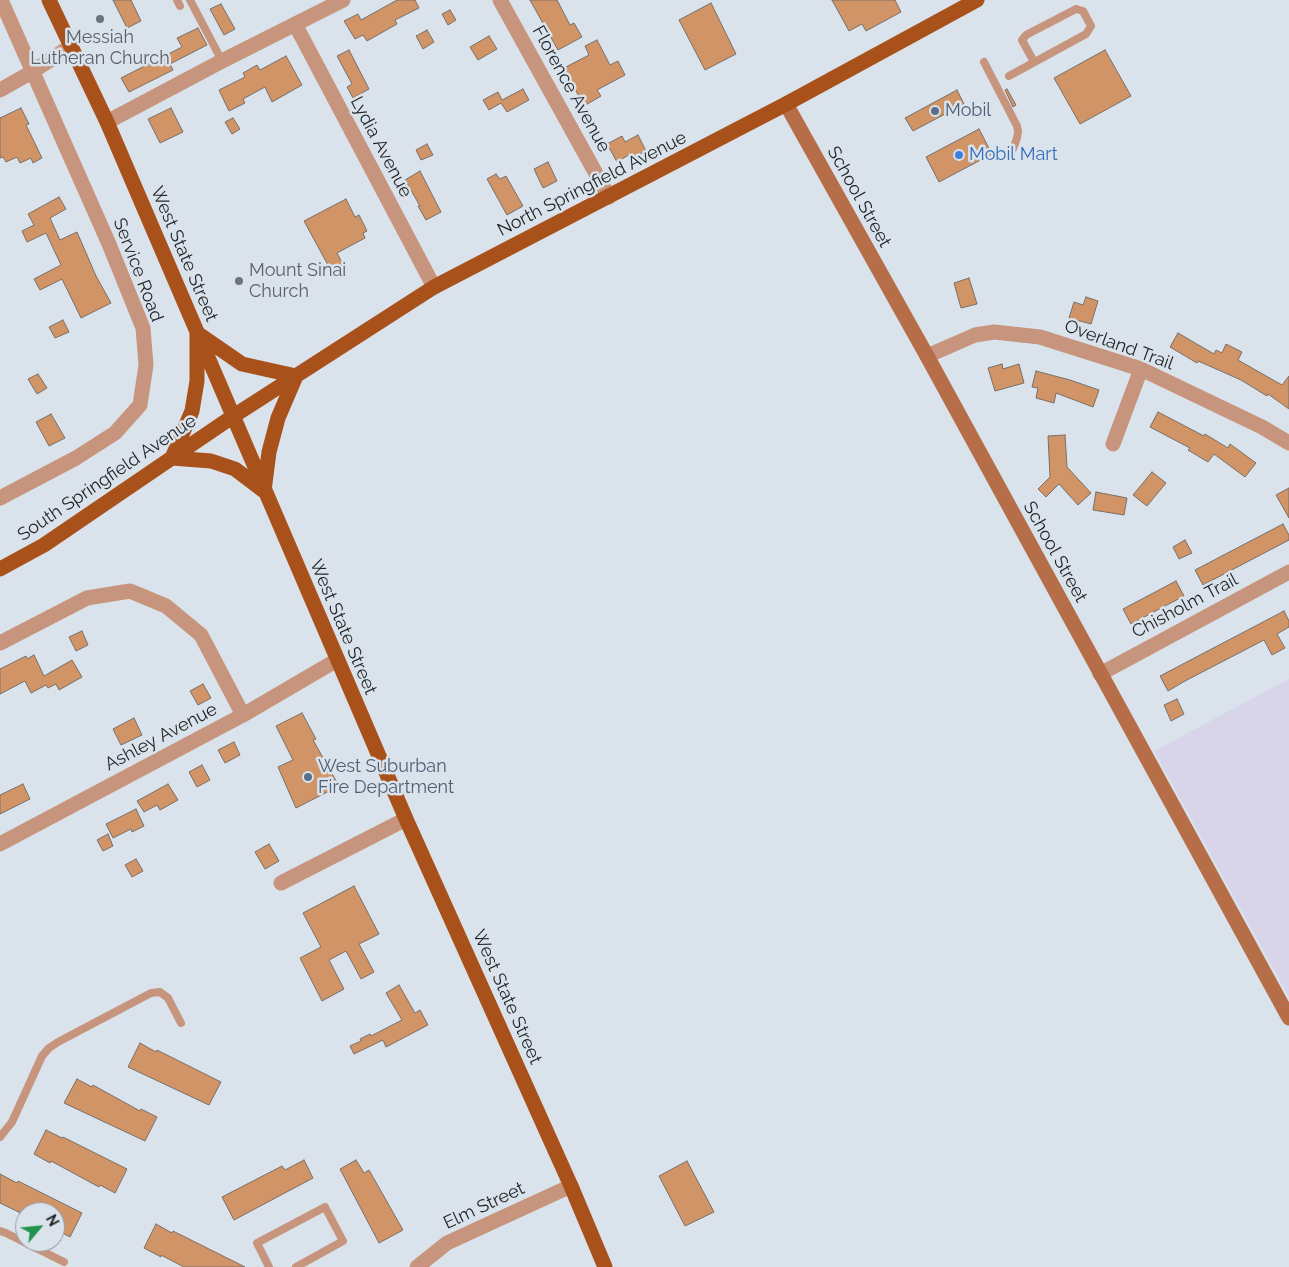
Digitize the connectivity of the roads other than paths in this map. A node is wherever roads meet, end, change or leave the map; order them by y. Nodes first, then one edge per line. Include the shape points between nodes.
1 (1, 0) edge
2 (49, 0) edge
3 (190, 0) edge
4 (343, 0) edge
5 (500, 0) edge
6 (977, 0) edge
7 (295, 24) junction
8 (71, 46) junction
9 (222, 60) junction
10 (984, 62) dead end
11 (1034, 62) junction
12 (32, 72) junction
13 (1009, 76) dead end
14 (0, 90) edge
15 (786, 104) junction
16 (107, 122) junction
17 (1013, 149) dead end
18 (609, 197) junction
19 (434, 287) junction
20 (197, 333) junction
21 (927, 356) junction
22 (1141, 369) junction
23 (296, 376) junction
24 (232, 417) junction
25 (1289, 442) edge
26 (1114, 444) dead end
27 (172, 458) junction
28 (264, 491) junction
29 (0, 498) edge
30 (0, 569) edge
31 (1289, 572) edge
32 (0, 643) edge
33 (337, 660) junction
34 (1100, 674) junction
35 (243, 714) junction
36 (406, 819) junction
37 (0, 844) edge
38 (281, 883) dead end
39 (1289, 1018) edge
40 (181, 1023) dead end
41 (0, 1137) edge
42 (571, 1186) junction
43 (0, 1231) edge
44 (64, 1262) dead end
45 (269, 1267) edge
46 (296, 1267) edge
47 (417, 1267) edge
48 (605, 1267) edge

1 - 12 street, Service Road
2 - 8 main road, West State Street
3 - 9 lane
4 - 7 street
5 - 18 street, Florence Avenue
6 - 15 main road, North Springfield Avenue
7 - 9 street
7 - 19 street, Lydia Avenue
8 - 12 street
8 - 16 main road, West State Street
9 - 16 street
10 - 17 lane via 1017,126
11 - 11 lane via 1086,34 1091,26 1083,11 1076,9 1026,35 1022,40
11 - 13 lane
12 - 14 street
12 - 29 street, Service Road via 143,328 146,365 140,405 114,433 76,458
15 - 18 main road, North Springfield Avenue
15 - 21 main road, School Street
16 - 20 main road, West State Street
18 - 19 main road, North Springfield Avenue
19 - 23 main road, North Springfield Avenue
20 - 23 main road via 242,364
20 - 24 main road, West State Street
20 - 27 main road via 192,410
21 - 22 street, Overland Trail via 975,335 994,332 1040,337
21 - 34 main road, School Street
22 - 25 street, Overland Trail
22 - 26 street
23 - 24 main road, North Springfield Avenue
23 - 28 main road via 278,418
24 - 27 main road, South Springfield Avenue
24 - 28 main road, West State Street
27 - 28 main road via 211,462 235,469
27 - 30 main road, South Springfield Avenue via 44,545
28 - 33 main road, West State Street
31 - 34 street, Chisholm Trail
32 - 35 street via 87,598 130,591 166,606 201,635
33 - 35 street, Ashley Avenue
33 - 36 main road, West State Street
34 - 39 main road, School Street
35 - 37 street, Ashley Avenue
36 - 38 street
36 - 42 main road, West State Street
40 - 41 lane via 168,998 160,992 151,993 58,1042 42,1056 12,1122
42 - 47 street, Elm Street via 447,1243
42 - 48 main road, West State Street
43 - 44 lane
45 - 46 lane via 257,1243 325,1207 343,1241

